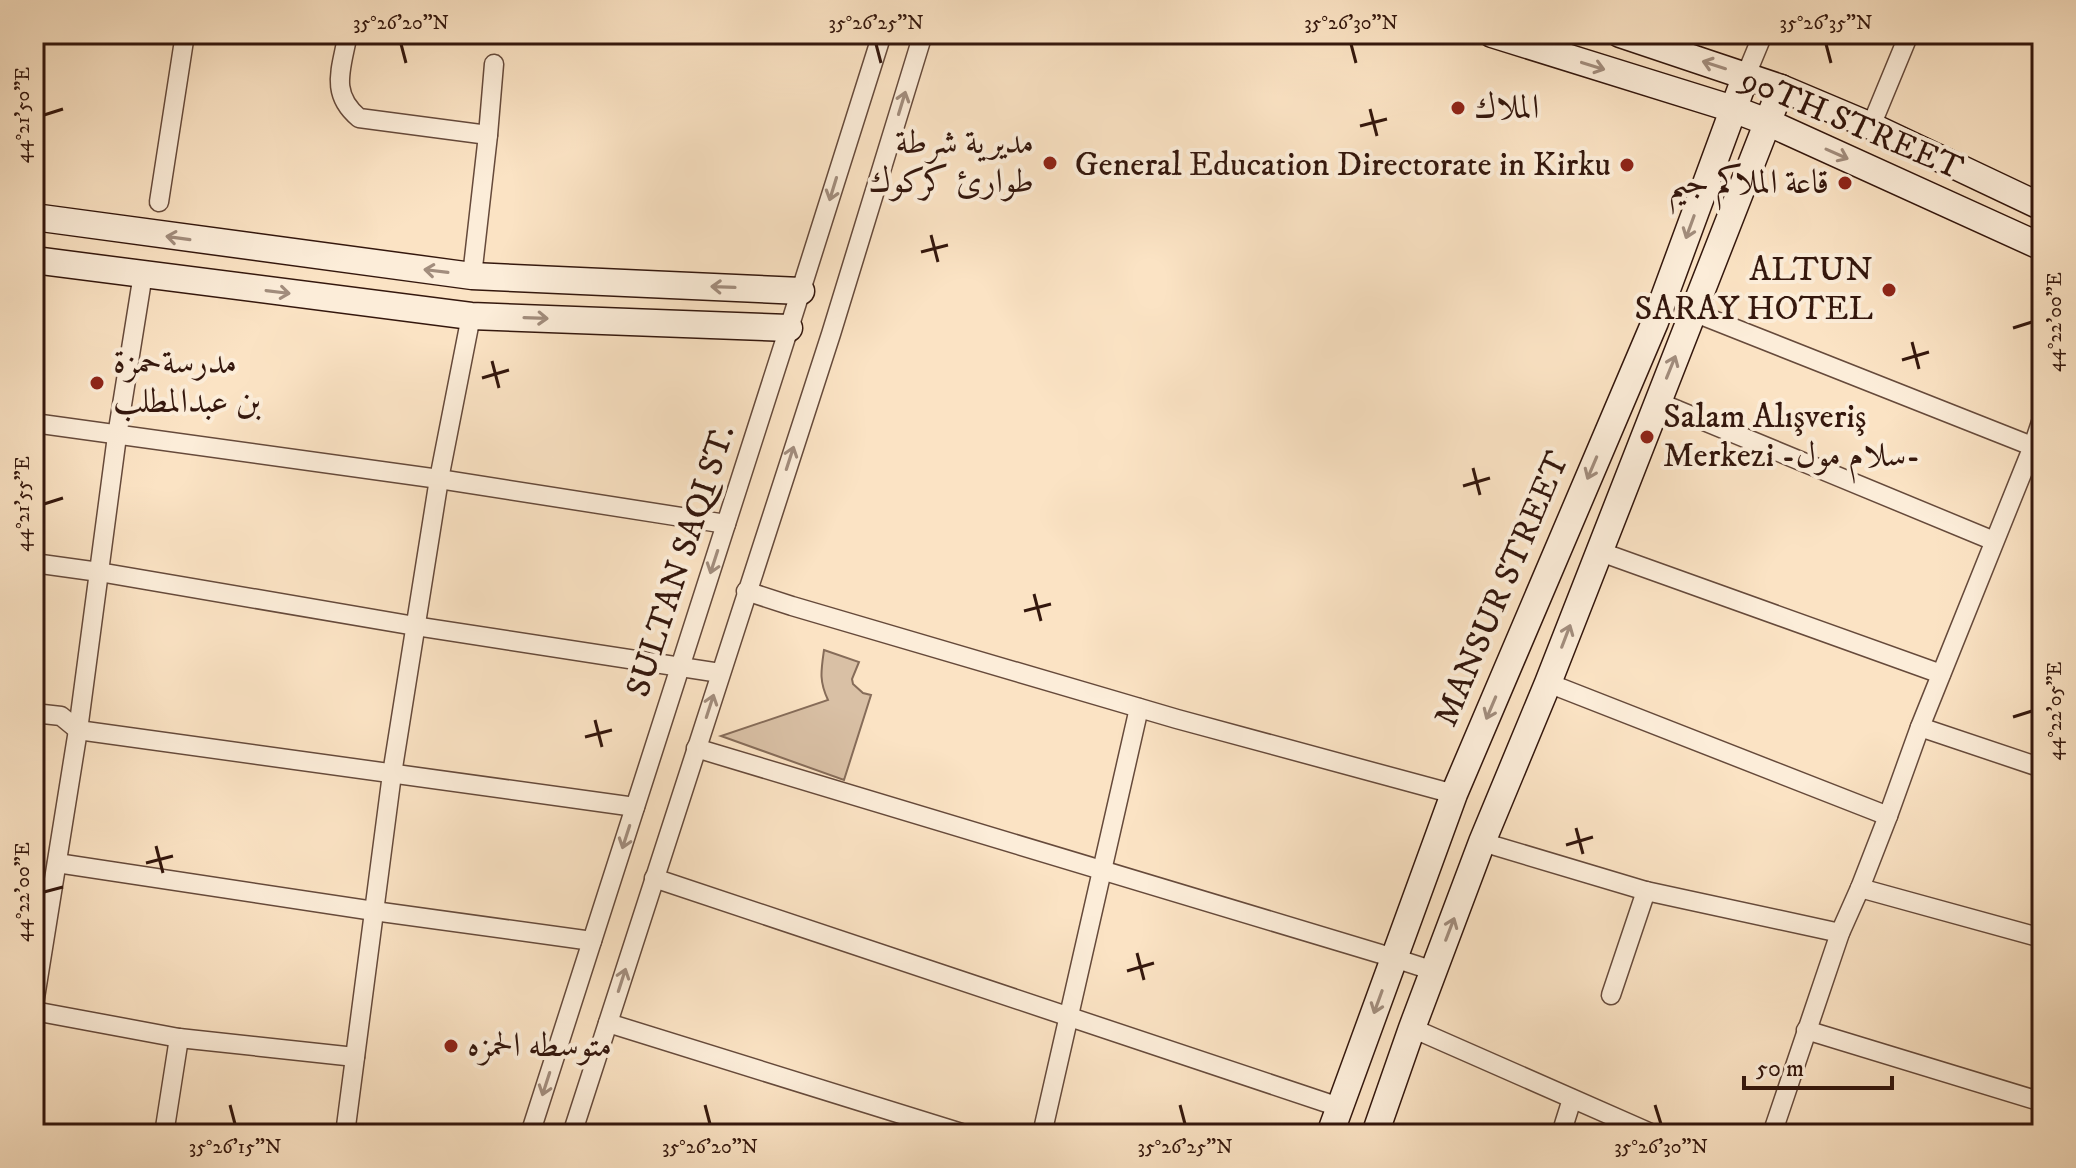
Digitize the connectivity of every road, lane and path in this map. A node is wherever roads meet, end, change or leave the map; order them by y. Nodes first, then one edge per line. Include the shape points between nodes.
1 (185, 34) edge
2 (882, 34) edge
3 (923, 34) edge
4 (1492, 34) edge
5 (1620, 34) edge
6 (1763, 34) edge
7 (1909, 34) edge
8 (347, 38) dead end
9 (494, 64) dead end
10 (1746, 75) junction
11 (1781, 88) junction
12 (1733, 109) junction
13 (1767, 122) junction
14 (1871, 126) junction
15 (488, 135) junction
16 (159, 202) dead end
17 (2042, 207) edge
18 (34, 217) edge
19 (2042, 247) edge
20 (34, 260) edge
21 (143, 274) junction
22 (472, 276) junction
23 (801, 291) junction
24 (1693, 312) junction
25 (471, 316) junction
26 (789, 328) junction
27 (1658, 402) junction
28 (2042, 419) edge
29 (34, 423) edge
30 (117, 436) junction
31 (2038, 448) edge
32 (439, 479) junction
33 (726, 524) junction
34 (1994, 541) junction
35 (1598, 551) junction
36 (34, 563) edge
37 (99, 572) junction
38 (746, 591) junction
39 (415, 626) junction
40 (680, 667) junction
41 (720, 673) junction
42 (1941, 674) junction
43 (1548, 683) junction
44 (1139, 708) junction
45 (34, 713) edge
46 (1920, 727) junction
47 (78, 730) junction
48 (696, 748) junction
49 (2042, 768) edge
50 (392, 774) junction
51 (1454, 794) junction
52 (635, 807) junction
53 (1888, 816) junction
54 (1482, 842) junction
55 (57, 863) junction
56 (1102, 871) junction
57 (654, 878) junction
58 (1860, 888) junction
59 (43, 890) edge
60 (1646, 891) junction
61 (374, 911) junction
62 (1840, 933) junction
63 (2042, 938) edge
64 (592, 941) junction
65 (1394, 958) junction
66 (1434, 971) junction
67 (1611, 995) dead end
68 (34, 1004) edge
69 (34, 1011) edge
70 (1069, 1016) junction
71 (608, 1023) junction
72 (1412, 1028) junction
73 (1806, 1030) junction
74 (179, 1038) junction
75 (355, 1057) junction
76 (1572, 1099) junction
77 (2042, 1102) edge
78 (1339, 1107) junction
79 (164, 1134) edge
80 (345, 1134) edge
81 (530, 1134) edge
82 (572, 1134) edge
83 (964, 1134) edge
84 (1042, 1134) edge
85 (1330, 1134) edge
86 (1375, 1134) edge
87 (1561, 1134) edge
88 (1653, 1134) edge
89 (1772, 1134) edge

1 - 16 street
2 -> 23 street, SULTAN SAQI ST.
38 -> 3 street
4 -> 12 street, 90TH STREET
10 -> 5 street, 90TH STREET
6 - 10 street
7 - 14 street
8 - 15 street via 338,83 346,107 359,118
9 - 15 street
10 - 11 street, 90TH STREET
10 - 12 street, MANSUR STREET
11 - 13 street
11 - 14 street, 90TH STREET
12 - 13 street, 90TH STREET
12 -> 51 street, MANSUR STREET via 1655,322
13 -> 19 street, 90TH STREET
13 - 24 street
14 - 17 street, 90TH STREET
15 - 22 street
22 -> 18 street
20 - 21 street
21 -> 25 street
21 - 30 street
23 -> 22 street
23 - 26 street, SULTAN SAQI ST.
27 -> 24 street
24 - 31 street
25 -> 26 street
25 - 32 street
26 - 33 street, SULTAN SAQI ST.
27 - 34 street
27 - 35 street
28 - 31 street
29 - 30 street
30 - 32 street
30 - 37 street
31 - 34 street
32 - 33 street
32 - 39 street
33 -> 40 street, SULTAN SAQI ST.
34 - 42 street
35 - 42 street
43 -> 35 street
36 - 37 street
37 - 39 street
37 - 47 street
38 - 41 street
38 - 44 street
39 - 40 street
39 - 50 street
40 - 41 street
40 - 52 street, SULTAN SAQI ST.
48 -> 41 street
42 - 46 street
43 - 53 street
43 - 54 street
44 - 51 street
44 - 56 street
45 - 47 street via 61,716
46 - 49 street
46 - 53 street
47 - 50 street
47 - 55 street
48 - 56 street
48 - 57 street
50 - 52 street
50 - 61 street
51 - 65 street, MANSUR STREET
52 -> 64 street, SULTAN SAQI ST.
53 - 58 street
54 - 60 street
66 -> 54 street
55 - 59 street
55 - 61 street
56 - 65 street
56 - 70 street
57 - 70 street
71 -> 57 street
58 - 62 street
58 - 63 street
59 - 68 street
60 - 62 street
60 - 67 street
61 - 64 street
61 - 75 street
62 - 73 street
64 -> 81 street, SULTAN SAQI ST.
65 - 66 street
65 -> 78 street, MANSUR STREET
66 - 72 street
69 - 74 street
70 - 78 street
70 - 84 street
71 - 82 street
71 - 83 street
72 - 76 street
72 - 86 street
73 - 77 street
73 - 89 street
74 - 75 street
74 - 79 street
75 - 80 street
76 - 87 street
76 - 88 street
78 - 85 street, MANSUR STREET

